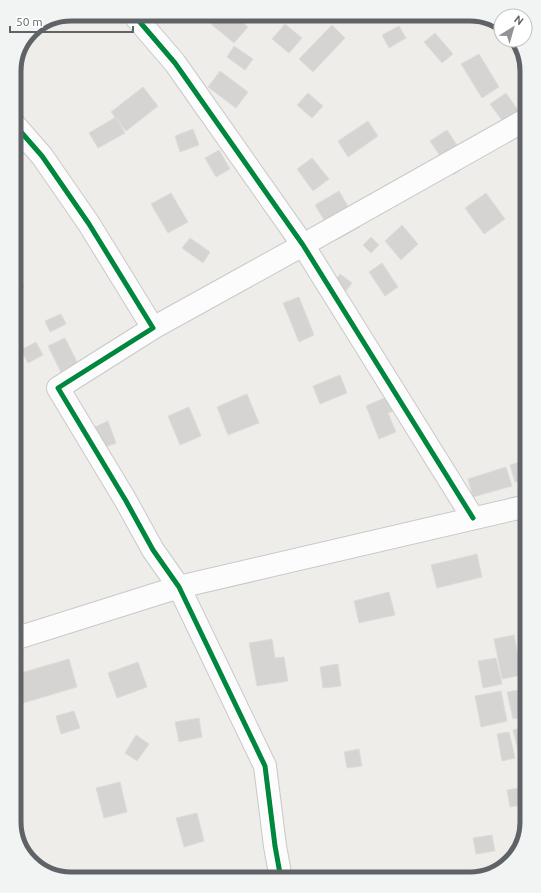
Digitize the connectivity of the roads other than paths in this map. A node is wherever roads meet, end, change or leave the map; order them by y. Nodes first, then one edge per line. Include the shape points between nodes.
1 (139, 21) edge
2 (520, 123) edge
3 (21, 132) edge
4 (303, 245) junction
5 (153, 328) junction
6 (520, 508) edge
7 (473, 518) junction
8 (179, 587) junction
9 (21, 637) edge
10 (279, 872) edge

1 - 4 street via 175,63
2 - 4 street
3 - 5 street via 42,156 80,212
4 - 5 street
4 - 7 street
5 - 8 street via 58,388 154,550
6 - 7 street
7 - 8 street
8 - 9 street
8 - 10 street via 265,766

